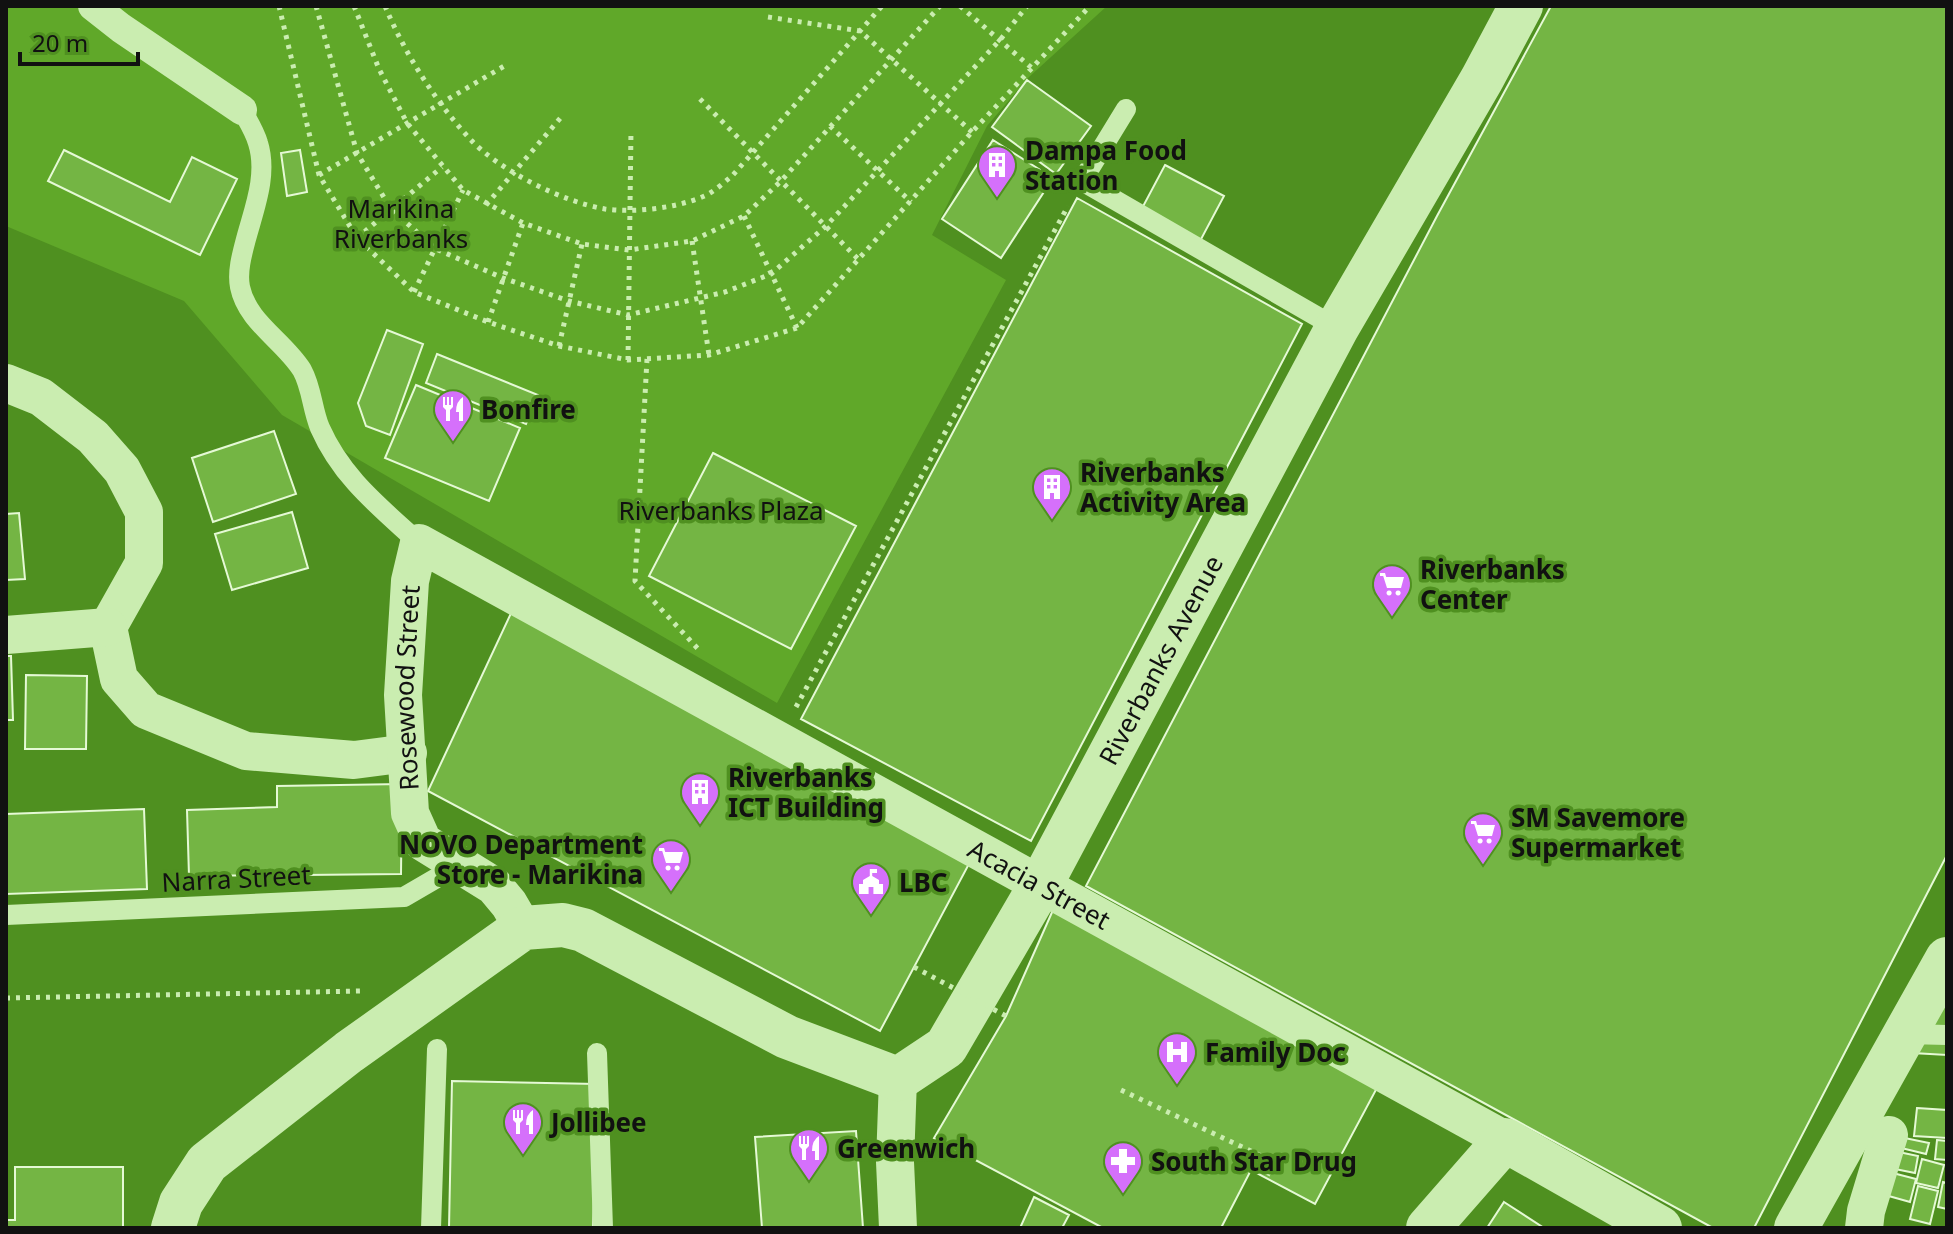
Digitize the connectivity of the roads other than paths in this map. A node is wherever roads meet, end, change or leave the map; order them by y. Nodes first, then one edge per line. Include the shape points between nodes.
1 (93, 6) edge
2 (1521, 6) edge
3 (1126, 109) dead end
4 (242, 110) joint
5 (1337, 328) junction
6 (6, 383) edge
7 (419, 543) junction
8 (108, 627) junction
9 (6, 635) edge
10 (408, 753) junction
11 (459, 865) junction
12 (1040, 886) junction
13 (6, 915) edge
14 (523, 928) junction
15 (1947, 959) edge
16 (1927, 1034) edge
17 (437, 1049) dead end
18 (597, 1053) dead end
19 (898, 1079) junction
20 (1889, 1135) dead end
21 (1505, 1140) junction
22 (173, 1228) edge
23 (431, 1228) edge
24 (603, 1228) edge
25 (898, 1228) edge
26 (1428, 1228) edge
27 (1660, 1228) edge
28 (1796, 1228) edge
29 (1864, 1228) edge

1 - 4 street
2 - 5 street, Riverbanks Avenue
3 - 5 lane via 1082,181
4 - 7 lane via 259,144 262,168 239,287 257,321 301,369 319,425 352,482
5 - 12 street, Riverbanks Avenue
6 - 8 street via 41,397 93,437 122,470 144,512 144,563
7 - 10 street, Rosewood Street via 410,581 403,695
7 - 12 street, Acacia Street
8 - 9 street
8 - 10 street via 119,679 146,710 246,751 354,760
10 - 11 street, Rosewood Street via 410,813 423,842
11 - 13 lane, Narra Street via 404,897
11 - 14 street, Rosewood Street via 494,886
12 - 19 street, Riverbanks Avenue via 946,1047
12 - 21 street, Acacia Street
14 - 19 street via 563,925 583,930 787,1037
14 - 22 street via 349,1052 207,1163 181,1203
15 - 16 street
16 - 28 street
17 - 23 lane
18 - 24 lane
19 - 25 street
20 - 29 street
21 - 26 street
21 - 27 street, Acacia Street

